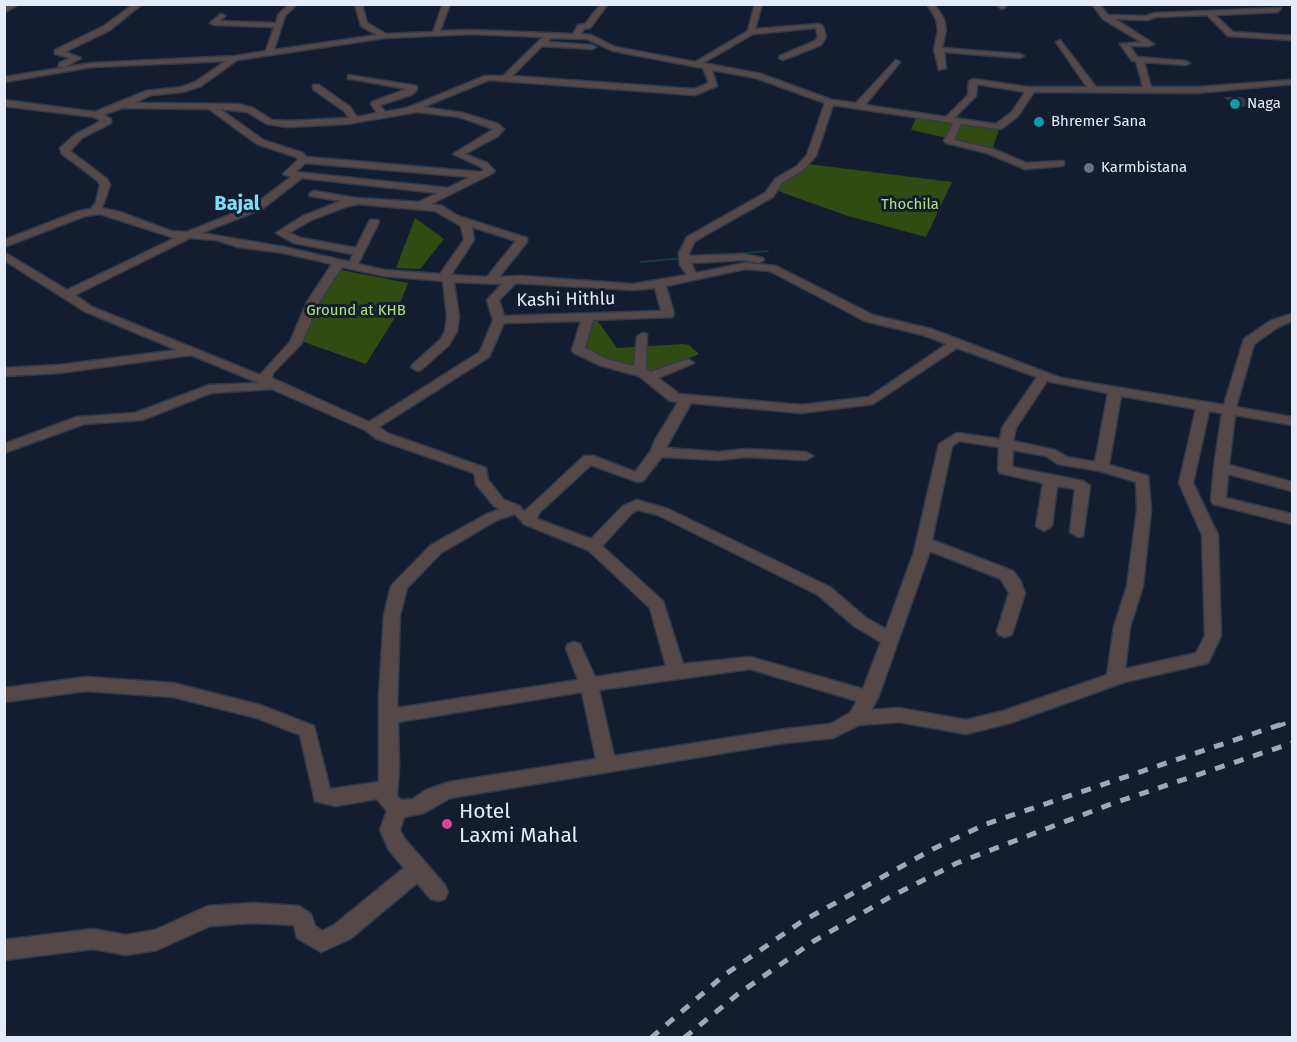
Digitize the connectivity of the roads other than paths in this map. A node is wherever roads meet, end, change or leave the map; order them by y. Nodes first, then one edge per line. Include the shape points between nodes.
1 (16, 4) edge
2 (139, 4) edge
3 (288, 4) edge
4 (358, 4) edge
5 (447, 4) edge
6 (605, 4) edge
7 (759, 4) edge
8 (930, 4) edge
9 (1095, 4) edge
10 (1174, 4) edge
11 (1260, 4) edge
12 (4, 10) edge
13 (1188, 14) junction
14 (1210, 14) junction
15 (221, 16) dead end
16 (1106, 17) junction
17 (279, 25) junction
18 (751, 32) junction
19 (436, 33) junction
20 (551, 34) junction
21 (385, 36) junction
22 (576, 36) junction
23 (1293, 38) edge
24 (1060, 42) dead end
25 (541, 44) junction
26 (592, 47) dead end
27 (939, 52) junction
28 (269, 53) junction
29 (1020, 56) dead end
30 (235, 58) junction
31 (783, 58) dead end
32 (1139, 59) junction
33 (896, 62) dead end
34 (1186, 63) dead end
35 (695, 65) junction
36 (707, 67) junction
37 (942, 68) dead end
38 (48, 70) junction
39 (351, 77) dead end
40 (505, 78) junction
41 (4, 80) edge
42 (1293, 82) edge
43 (316, 87) dead end
44 (1093, 89) junction
45 (1030, 90) junction
46 (1148, 90) junction
47 (831, 102) junction
48 (4, 103) edge
49 (122, 105) junction
50 (210, 106) junction
51 (858, 107) junction
52 (408, 110) junction
53 (314, 111) dead end
54 (382, 114) junction
55 (96, 115) junction
56 (354, 119) junction
57 (947, 120) junction
58 (958, 122) junction
59 (325, 123) junction
60 (303, 160) junction
61 (1061, 163) dead end
62 (300, 175) junction
63 (483, 175) junction
64 (450, 191) junction
65 (314, 194) dead end
66 (358, 201) junction
67 (422, 205) junction
68 (95, 211) junction
69 (453, 218) junction
70 (374, 222) dead end
71 (190, 234) junction
72 (4, 244) edge
73 (360, 252) junction
74 (4, 255) edge
75 (685, 259) junction
76 (338, 264) junction
77 (352, 267) junction
78 (772, 268) junction
79 (412, 275) junction
80 (446, 278) junction
81 (694, 278) junction
82 (512, 280) junction
83 (490, 281) junction
84 (660, 284) junction
85 (449, 294) junction
86 (66, 295) junction
87 (1293, 317) edge
88 (587, 319) junction
89 (499, 320) junction
90 (643, 337) dead end
91 (956, 343) junction
92 (190, 352) junction
93 (688, 363) dead end
94 (417, 366) dead end
95 (4, 372) edge
96 (646, 375) junction
97 (1044, 376) junction
98 (259, 380) junction
99 (230, 387) junction
100 (279, 387) junction
101 (1115, 391) junction
102 (687, 399) junction
103 (1203, 406) junction
104 (1229, 410) junction
105 (1293, 421) edge
106 (370, 427) junction
107 (1006, 444) junction
108 (4, 449) edge
109 (658, 452) junction
110 (806, 456) dead end
111 (1101, 467) junction
112 (1221, 467) junction
113 (1051, 480) junction
114 (1293, 487) edge
115 (515, 509) junction
116 (1293, 519) edge
117 (529, 522) junction
118 (1044, 526) dead end
119 (1078, 531) dead end
120 (924, 543) junction
121 (593, 546) junction
122 (1005, 631) dead end
123 (890, 640) junction
124 (574, 648) dead end
125 (676, 671) junction
126 (1115, 679) junction
127 (588, 684) junction
128 (4, 694) edge
129 (869, 698) junction
130 (389, 716) junction
131 (856, 718) junction
132 (606, 764) junction
133 (387, 789) junction
134 (397, 810) junction
135 (417, 870) junction
136 (438, 892) dead end
137 (4, 950) edge

1 - 12 street
2 - 38 street via 107,28 58,52 77,58
3 - 17 street via 292,5
4 - 21 street via 364,24
5 - 19 street
6 - 22 street
7 - 18 street
8 - 27 street via 942,30
9 - 16 street
10 - 13 street
11 - 14 street via 1282,10
13 - 14 street
13 - 16 street
14 - 23 street via 1231,34
15 - 17 street via 214,24
16 - 32 street via 1150,45 1124,44
17 - 28 street
18 - 31 street via 819,26 822,37 818,42
18 - 35 street
19 - 20 street
19 - 21 street
20 - 22 street
20 - 25 street
21 - 28 street
22 - 35 street via 592,38 613,49
24 - 44 street
25 - 26 street
25 - 40 street
27 - 29 street
27 - 37 street
28 - 30 street
30 - 38 street
30 - 49 street via 198,84 148,93
32 - 34 street
32 - 46 street
33 - 51 street
35 - 36 street
36 - 40 street via 714,84 695,92
36 - 47 street via 758,76
38 - 41 street
39 - 54 street via 414,88 375,104
40 - 52 street via 488,78
42 - 46 street
43 - 56 street via 347,109
44 - 45 street
44 - 46 street
45 - 57 street via 973,81 972,96
45 - 58 street via 1015,114 998,128
47 - 51 street
47 - 75 street via 812,156 778,181 769,195 691,239
48 - 55 street
49 - 50 street
49 - 55 street
50 - 59 street via 250,110 270,122
50 - 60 street via 260,142 297,153
51 - 57 street
52 - 54 street
52 - 63 street via 460,115 500,129 458,154 484,165 490,171
53 - 59 street
54 - 56 street
55 - 68 street via 108,121 65,148 65,152 102,178 105,185
56 - 59 street
57 - 58 street
58 - 61 street via 949,141 990,151 1025,166
60 - 62 street via 286,173
60 - 63 street
62 - 64 street
62 - 71 street via 258,207
63 - 64 street
64 - 67 street
65 - 66 street
66 - 67 street
66 - 73 street via 307,218 281,233
67 - 69 street via 438,208
68 - 71 street via 116,214 170,234
68 - 72 street
69 - 80 street via 466,225 469,240
69 - 83 street via 523,240
70 - 73 street
71 - 76 street
71 - 86 street
73 - 77 street
74 - 86 street
75 - 78 street via 749,257
75 - 81 street
76 - 77 street
76 - 100 street via 313,302 296,343 267,372 265,380
77 - 79 street
78 - 81 street via 745,267
78 - 91 street via 869,318
79 - 80 street
79 - 85 street
80 - 83 street
80 - 85 street
81 - 84 street
82 - 83 street
82 - 84 street via 633,287
82 - 89 street via 493,300
84 - 88 street, Kashi Hithlu via 668,314
85 - 94 street via 451,331 445,342
86 - 92 street via 88,309
87 - 104 street via 1274,324 1248,342
88 - 89 street, Kashi Hithlu
88 - 96 street via 578,350
89 - 106 street, Kashi Hithlu via 485,354
90 - 96 street via 640,368
91 - 97 street
91 - 102 street via 873,400 801,409
92 - 95 street
92 - 98 street
93 - 96 street
96 - 102 street via 675,398
97 - 101 street
97 - 107 street via 1008,428
98 - 99 street
98 - 100 street
99 - 100 street
99 - 108 street via 209,389 137,417 67,424
100 - 106 street
101 - 103 street
101 - 111 street
102 - 109 street
103 - 104 street
103 - 126 street via 1186,483 1210,535 1213,636 1202,658
104 - 105 street
104 - 112 street
106 - 115 street via 382,436 481,471 481,481 499,503
107 - 111 street via 1050,453 1063,461
107 - 113 street via 1005,470
107 - 120 street via 957,437 946,444
109 - 110 street
109 - 117 street via 638,478 589,459 532,511
111 - 126 street via 1143,478 1144,510 1135,586 1122,627
112 - 114 street
112 - 116 street via 1218,501
113 - 118 street
113 - 119 street via 1083,486
115 - 117 street
115 - 130 street via 492,517 436,549 399,586 392,615
117 - 121 street
120 - 122 street via 1007,575 1017,593
120 - 123 street
121 - 123 street via 628,509 637,505 663,512 824,591 860,622
121 - 125 street via 657,604
123 - 129 street
124 - 127 street
125 - 127 street
125 - 129 street via 750,663
126 - 131 street via 1004,718 966,727 899,715
127 - 130 street
127 - 132 street
128 - 133 street via 86,684 173,690 260,712 308,731 322,795 335,798
129 - 131 street
130 - 133 street
131 - 132 street via 833,731
132 - 134 street via 449,790 417,807
133 - 134 street via 390,804
134 - 135 street via 390,830
135 - 136 street
135 - 137 street via 342,932 321,942 305,931 299,916 254,913 208,916 158,940 126,945 93,939

